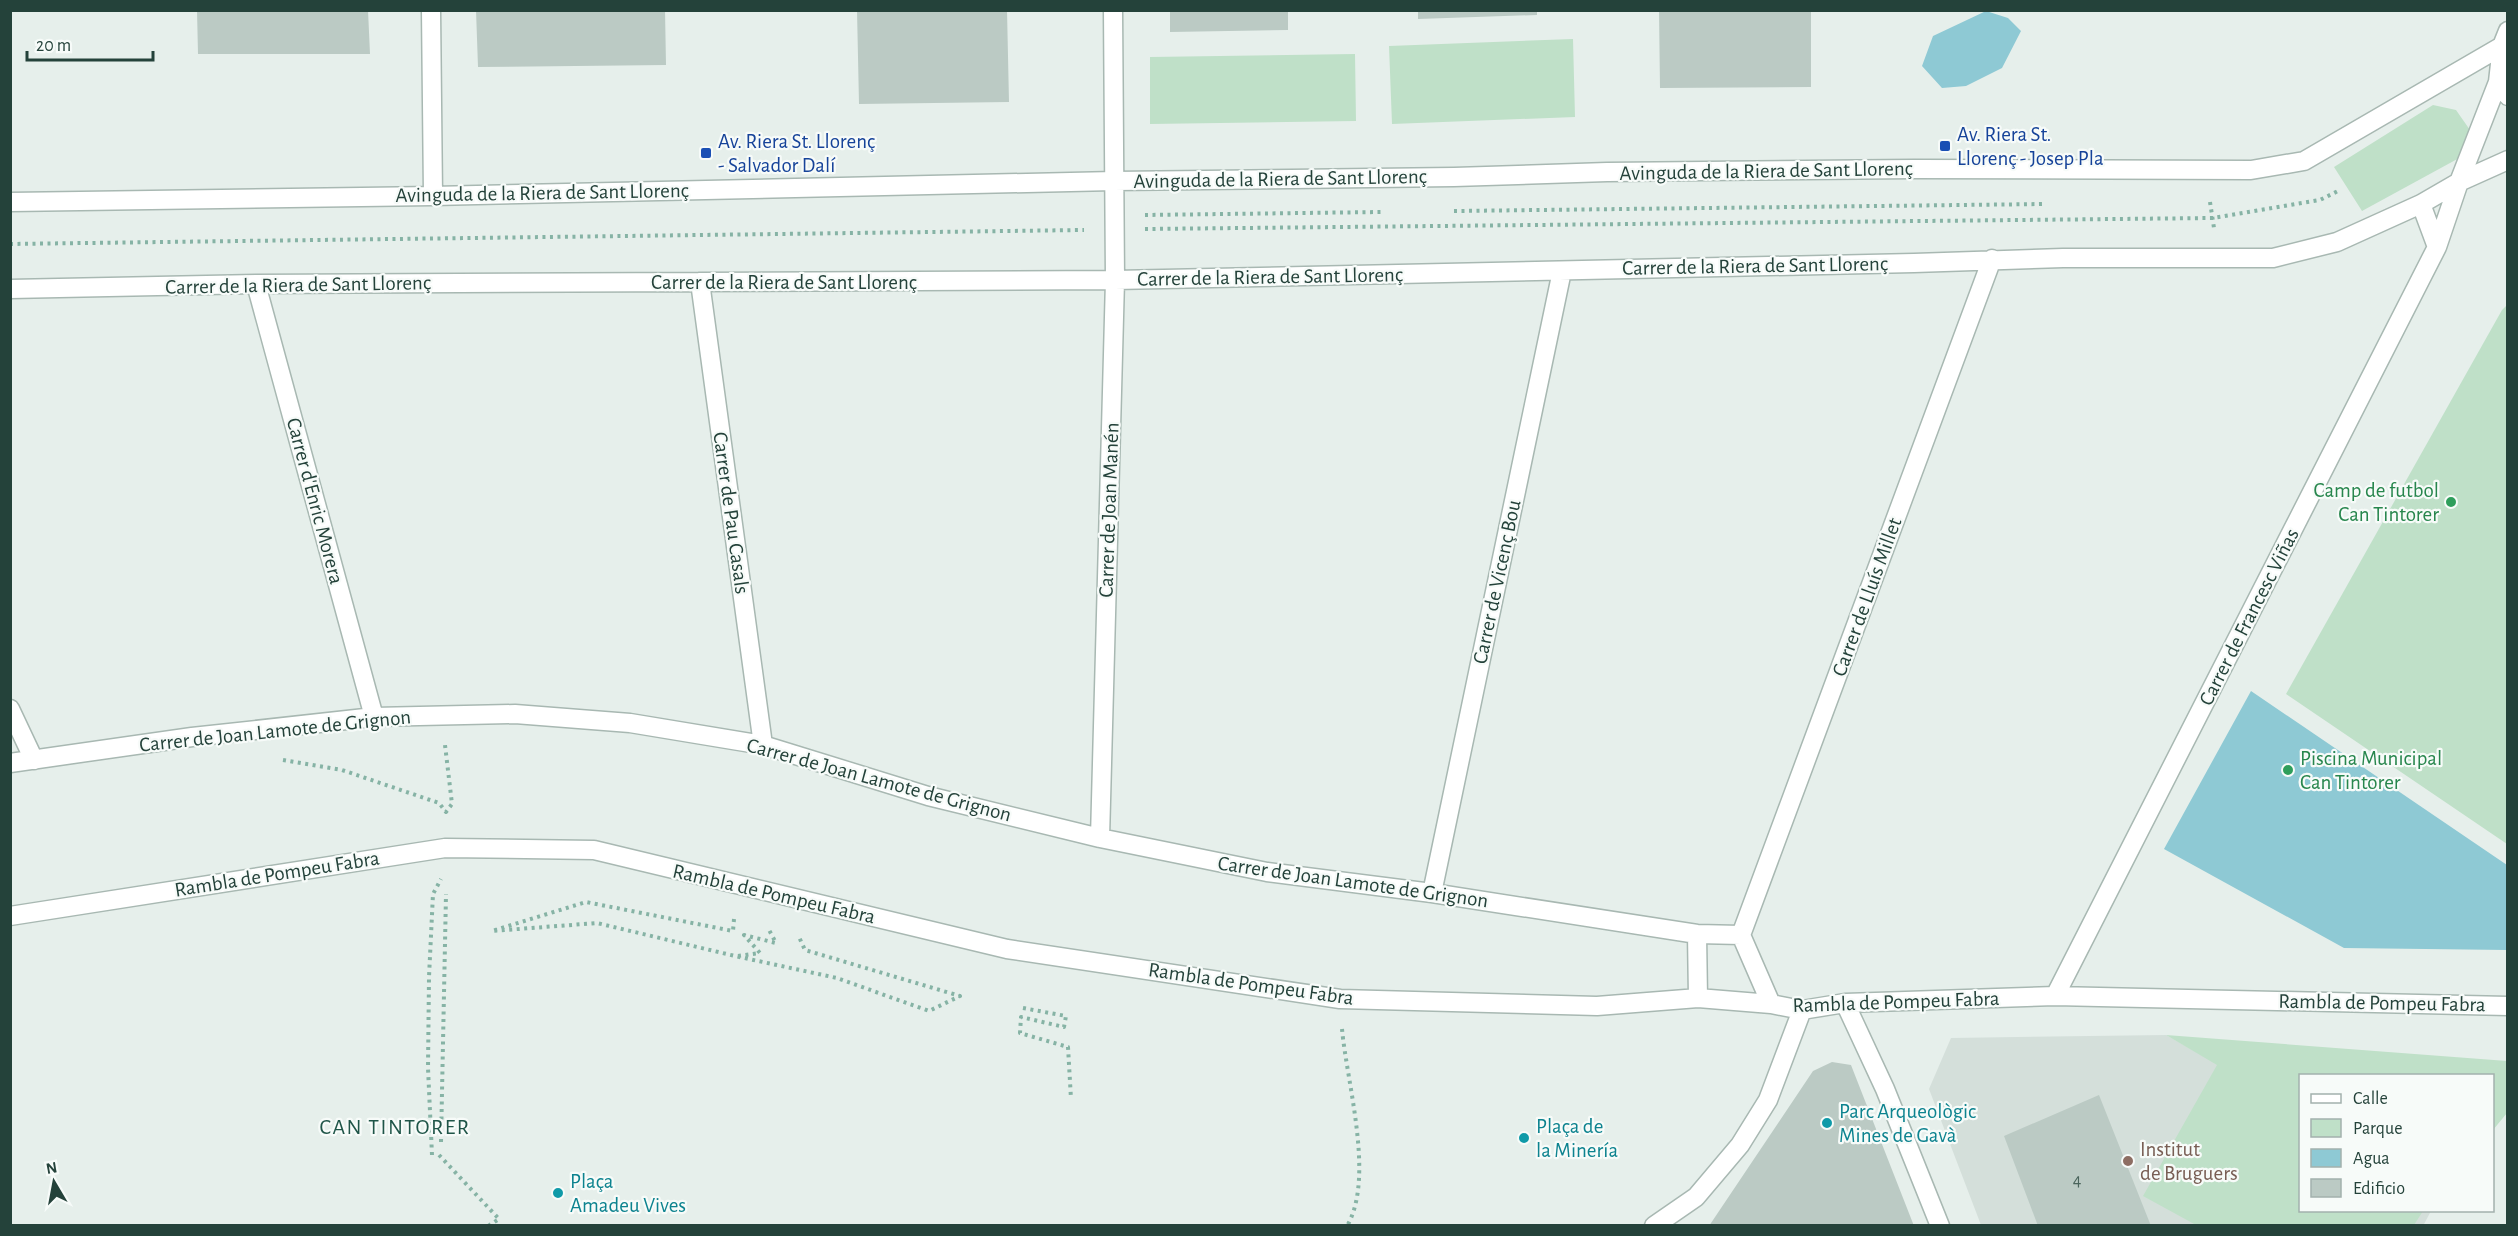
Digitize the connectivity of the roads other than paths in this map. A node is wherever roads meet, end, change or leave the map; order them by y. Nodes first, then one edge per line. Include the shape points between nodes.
1 (431, 10) edge
2 (1113, 10) edge
3 (2505, 39) edge
4 (2503, 89) edge
5 (2508, 160) edge
6 (1114, 181) junction
7 (2459, 182) junction
8 (433, 196) junction
9 (10, 202) edge
10 (2421, 204) junction
11 (2438, 248) junction
12 (1992, 260) junction
13 (1563, 271) junction
14 (1115, 280) junction
15 (700, 282) junction
16 (256, 284) junction
17 (10, 290) edge
18 (10, 710) edge
19 (374, 717) junction
20 (763, 745) junction
21 (34, 760) junction
22 (10, 763) edge
23 (1100, 838) junction
24 (1432, 893) junction
25 (10, 915) edge
26 (1697, 934) junction
27 (1741, 935) junction
28 (2055, 996) junction
29 (1698, 998) junction
30 (1771, 1004) junction
31 (1845, 1004) junction
32 (2508, 1005) edge
33 (1802, 1010) junction
34 (1654, 1226) edge
35 (1940, 1226) edge

1 - 8 street
2 - 6 street, Carrer de Joan Manén
3 - 4 street
3 - 6 street, Avinguda de la Riera de Sant Llorenç via 2304,161 2251,170 1890,169
4 - 7 street
5 - 7 street, Carrer de la Riera de Sant Llorenç
6 - 8 street, Avinguda de la Riera de Sant Llorenç
6 - 14 street, Carrer de Joan Manén
7 - 10 street, Carrer de la Riera de Sant Llorenç
7 - 11 street
8 - 9 street, Avinguda de la Riera de Sant Llorenç
10 - 11 street
10 - 12 street, Carrer de la Riera de Sant Llorenç via 2337,242 2273,258
11 - 28 street, Carrer de Francesc Viñas
12 - 13 street, Carrer de la Riera de Sant Llorenç
12 - 27 street, Carrer de Lluís Millet
13 - 14 street, Carrer de la Riera de Sant Llorenç
13 - 24 street, Carrer de Vicenç Bou
14 - 15 street, Carrer de la Riera de Sant Llorenç
14 - 23 street, Carrer de Joan Manén
15 - 16 street, Carrer de la Riera de Sant Llorenç
15 - 20 street, Carrer de Pau Casals
16 - 17 street, Carrer de la Riera de Sant Llorenç
16 - 19 street, Carrer d'Enric Morera
18 - 21 street
19 - 20 street, Carrer de Joan Lamote de Grignon via 515,714 630,723
19 - 21 street, Carrer de Joan Lamote de Grignon
20 - 23 street, Carrer de Joan Lamote de Grignon via 928,796
21 - 22 street, Carrer de Joan Lamote de Grignon
23 - 24 street, Carrer de Joan Lamote de Grignon via 1267,872
24 - 26 street, Carrer de Joan Lamote de Grignon
25 - 29 street, Rambla de Pompeu Fabra via 444,848 594,850 1006,949 1340,999 1597,1006
26 - 27 street, Carrer de Joan Lamote de Grignon
26 - 29 street
27 - 30 street
28 - 31 street, Rambla de Pompeu Fabra
28 - 32 street, Rambla de Pompeu Fabra
29 - 30 street, Rambla de Pompeu Fabra
30 - 33 street, Rambla de Pompeu Fabra
31 - 33 street, Rambla de Pompeu Fabra
31 - 35 street via 1885,1089
33 - 34 street via 1768,1100 1740,1145 1696,1197

